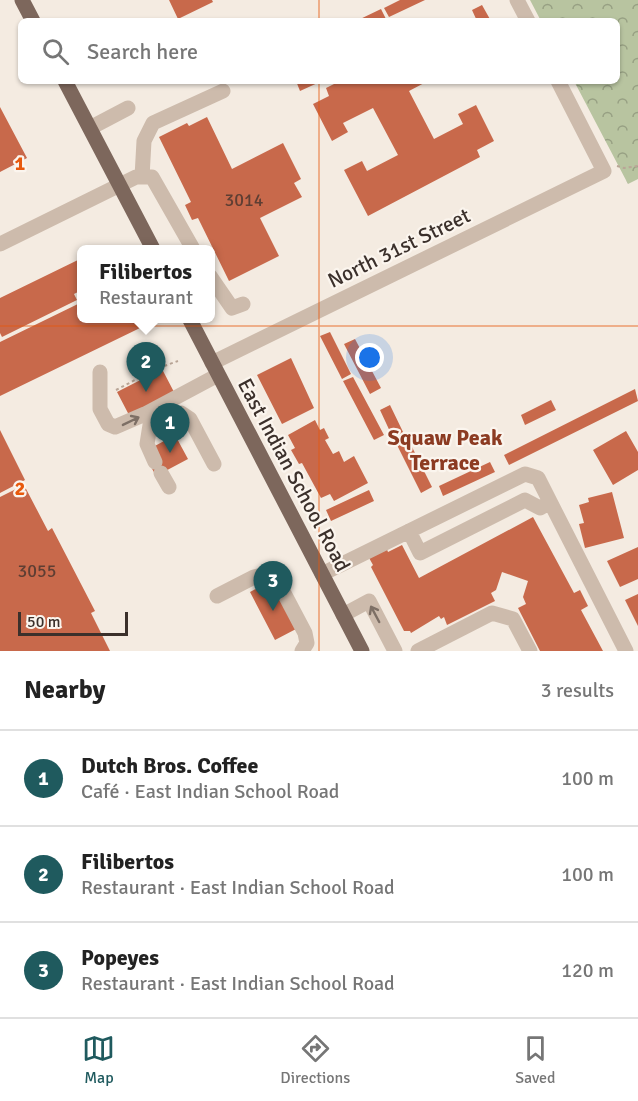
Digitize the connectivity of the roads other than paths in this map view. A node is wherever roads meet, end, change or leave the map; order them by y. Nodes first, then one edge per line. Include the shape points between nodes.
1 (22, 0) edge
2 (517, 0) edge
3 (31, 18) edge
4 (526, 18) edge
5 (67, 84) edge
6 (560, 84) edge
7 (223, 91) dead end
8 (128, 108) dead end
9 (90, 128) junction
10 (142, 177) junction
11 (120, 185) junction
12 (0, 244) edge
13 (151, 245) edge
14 (191, 245) edge
15 (215, 283) edge
16 (243, 304) dead end
17 (192, 323) edge
18 (215, 369) junction
19 (100, 372) dead end
20 (214, 464) dead end
21 (169, 487) dead end
22 (550, 502) junction
23 (409, 531) junction
24 (322, 574) junction
25 (217, 596) dead end
26 (344, 615) junction
27 (302, 651) edge
28 (362, 651) edge
29 (395, 651) edge
30 (418, 651) edge
31 (530, 651) edge
32 (626, 651) edge

1 - 3 main road
2 - 4 street
5 - 9 main road
6 - 18 street, North 31st Street via 609,168
7 - 10 street via 153,123 144,141
8 - 9 street
9 - 11 main road
10 - 11 street
10 - 14 street via 152,177
11 - 12 street
11 - 13 main road
15 - 16 street via 232,308
17 - 18 main road, East Indian School Road
19 -> 18 street, North 31st Street via 100,409 108,424 115,427 145,414
18 - 24 main road, East Indian School Road
20 - 21 street via 190,419 181,413 165,416 150,425 147,444
22 - 23 street via 538,478 525,474
22 - 23 street via 540,508 525,500 420,553
22 - 32 street
23 - 24 street
24 - 26 main road, East Indian School Road
25 - 27 street via 270,573 305,633 307,643
26 - 28 main road, East Indian School Road
29 -> 26 street via 369,601
30 - 31 street via 492,613 513,619

